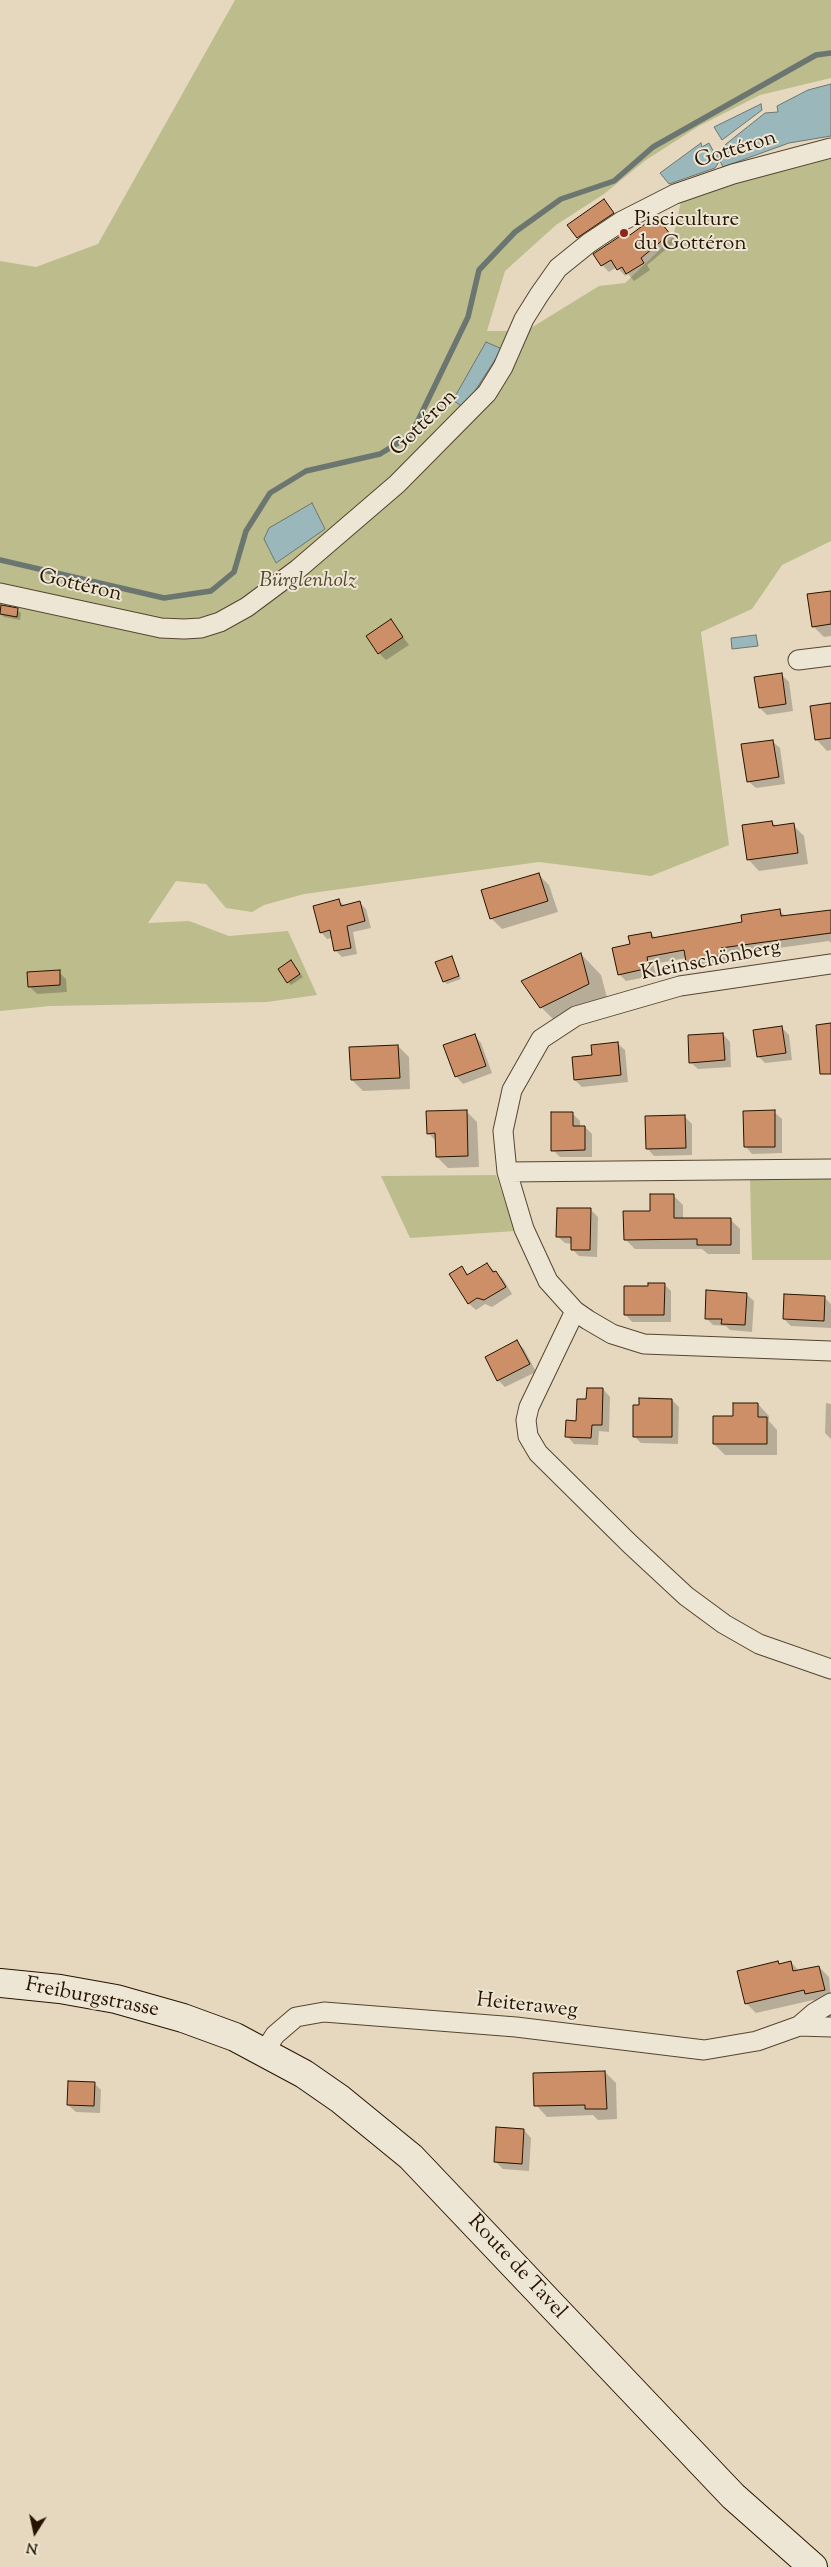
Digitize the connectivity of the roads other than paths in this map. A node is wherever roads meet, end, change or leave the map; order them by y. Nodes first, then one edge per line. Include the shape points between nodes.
1 (831, 148) edge
2 (0, 593) edge
3 (831, 656) edge
4 (798, 660) dead end
5 (831, 964) edge
6 (831, 1169) edge
7 (507, 1172) junction
8 (575, 1311) junction
9 (831, 1351) edge
10 (831, 1669) edge
11 (0, 1983) edge
12 (831, 2003) edge
13 (183, 2018) joint
14 (799, 2026) junction
15 (831, 2027) edge
16 (264, 2052) junction
17 (813, 2567) edge

1 - 2 street, Gottéron via 733,174 675,194 622,221 589,243 558,268 539,295 487,393 390,490 247,608 220,622 184,630 161,628
3 - 4 street
5 - 7 street, Kleinschönberg via 680,986 576,1016 541,1039 512,1090 503,1131
6 - 7 street
7 - 8 street, Kleinschönberg via 524,1229 548,1281
8 - 9 street, Kleinschönberg via 612,1334 644,1344
8 - 10 street via 529,1407 526,1420 528,1436 538,1453 630,1544 709,1613 759,1644
11 - 13 main road, Freiburgstrasse via 116,1999
12 - 14 street
13 - 16 main road, Route de Tavel via 235,2037
14 - 15 street
14 - 16 street, Heiteraweg via 757,2041 704,2050 516,2027 324,2012 292,2020 275,2035
16 - 17 main road, Route de Tavel via 340,2099 412,2157 733,2496

